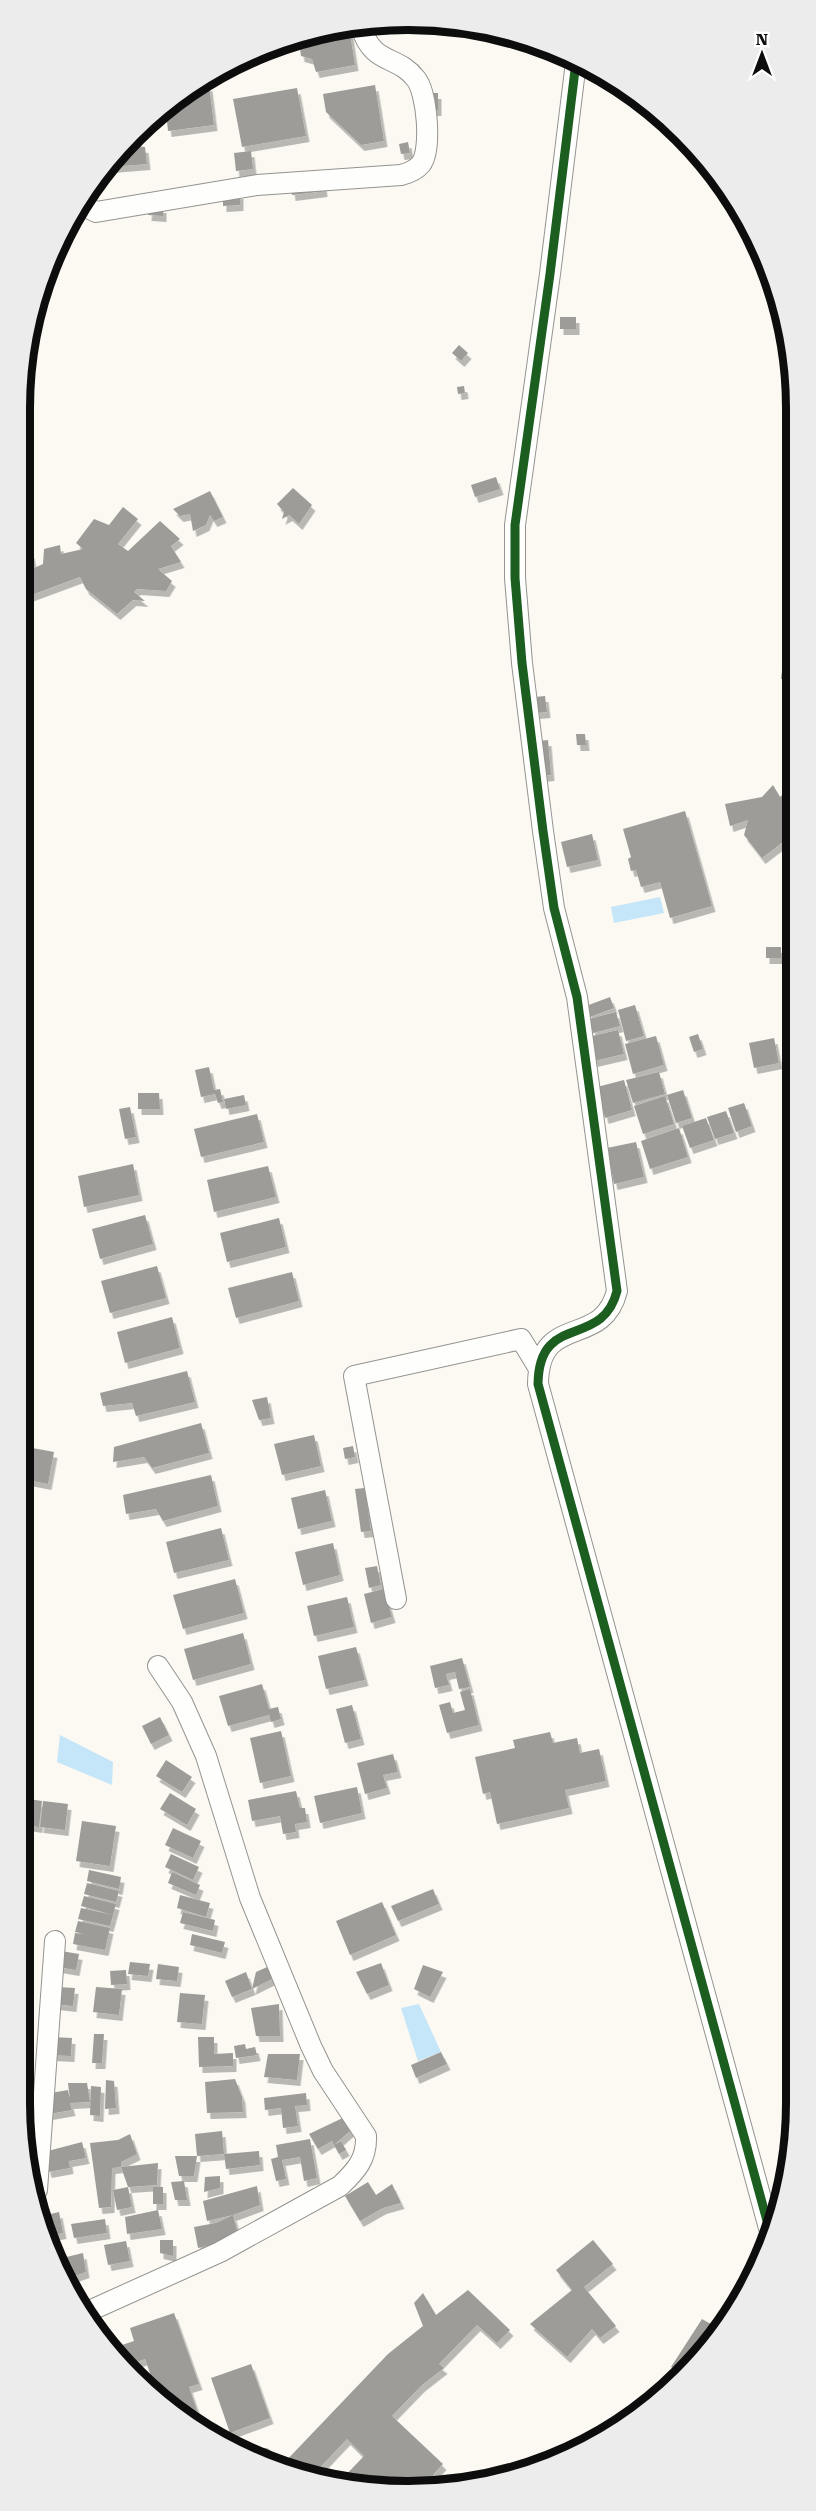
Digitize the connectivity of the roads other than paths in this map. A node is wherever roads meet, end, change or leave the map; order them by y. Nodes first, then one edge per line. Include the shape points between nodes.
1 (363, 33) edge
2 (575, 69) edge
3 (88, 208) edge
4 (538, 1367) junction
5 (396, 1599) dead end
6 (158, 1666) dead end
7 (55, 1941) dead end
8 (38, 2180) edge
9 (767, 2221) edge
10 (92, 2310) edge

1 - 3 street via 378,55 404,68 422,88 426,150 416,169 401,175 257,185 96,212
2 - 4 street via 515,525 515,578 544,842 554,908 577,997 617,1291 613,1307 604,1317 546,1348
4 - 5 street via 521,1340 354,1376
4 - 9 street via 538,1384
6 - 10 street via 182,1702 206,1756 250,1898 294,2007 323,2071 366,2136 366,2145 356,2171 340,2186 220,2252
7 - 8 street

